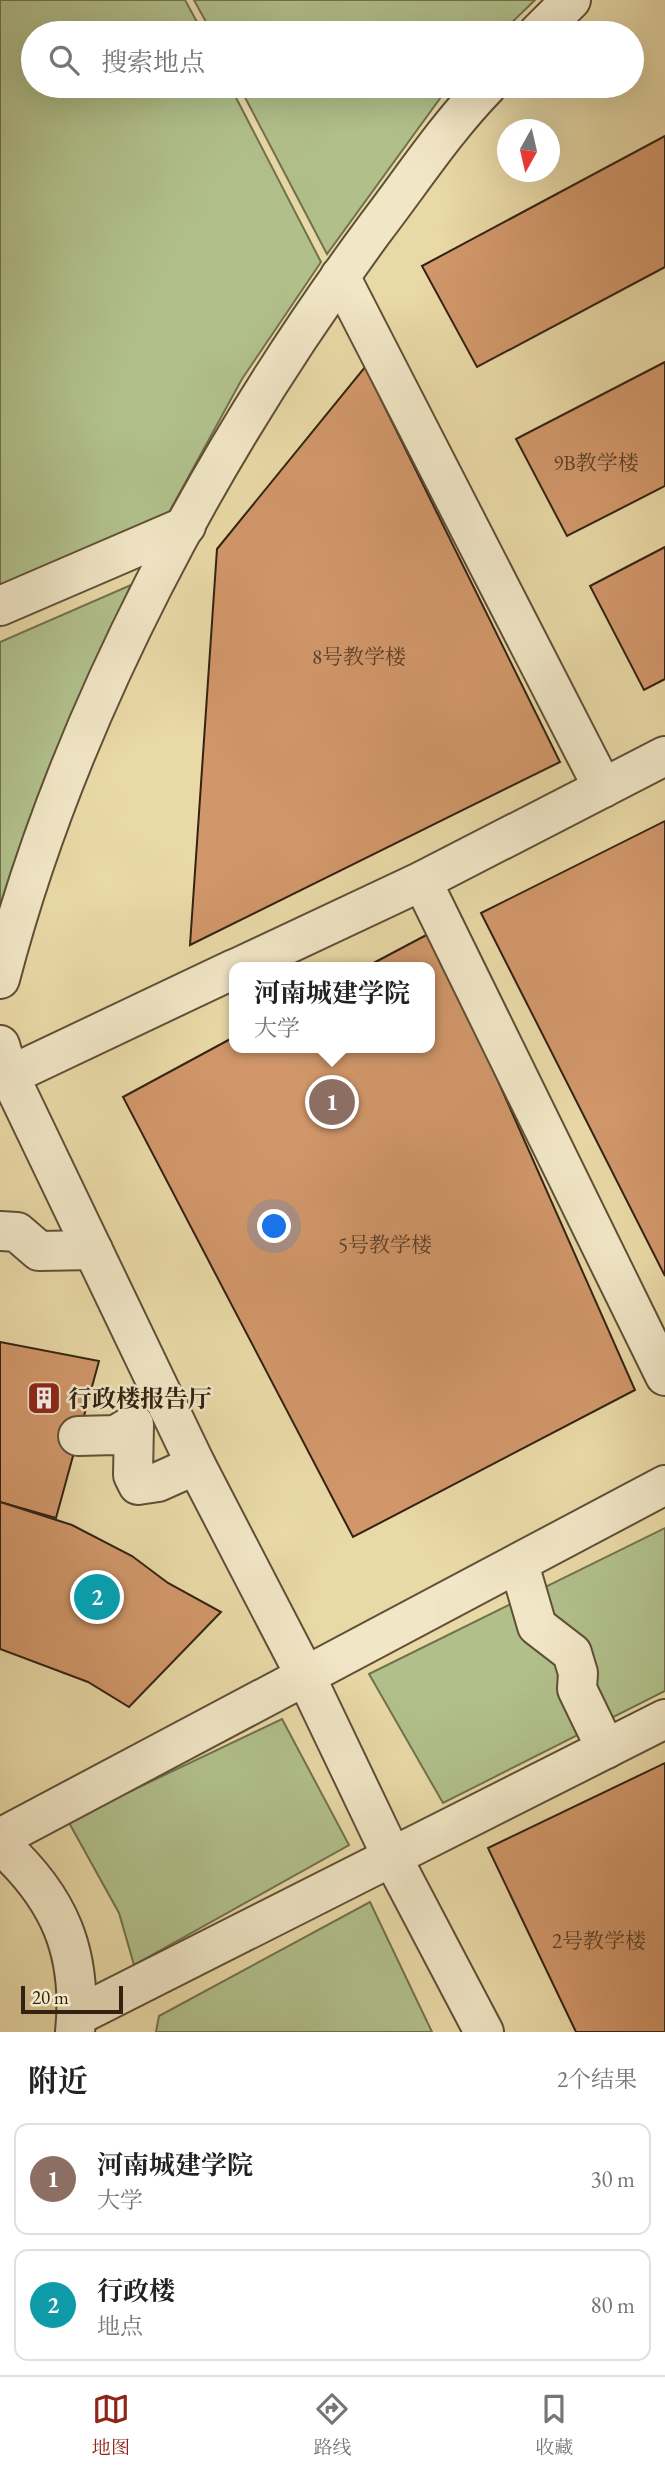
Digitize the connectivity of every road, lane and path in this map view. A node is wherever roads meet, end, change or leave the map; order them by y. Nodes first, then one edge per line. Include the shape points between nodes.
1 (572, 0) edge
2 (550, 21) edge
3 (478, 98) edge
4 (340, 276) junction
5 (186, 526) junction
6 (0, 606) edge
7 (665, 756) edge
8 (603, 788) junction
9 (422, 881) junction
10 (249, 962) edge
11 (229, 971) edge
12 (0, 979) edge
13 (3, 1066) edge
14 (0, 1231) edge
15 (93, 1250) junction
16 (665, 1376) edge
17 (168, 1407) junction
18 (134, 1424) junction
19 (79, 1436) dead end
20 (196, 1465) junction
21 (665, 1485) edge
22 (520, 1564) junction
23 (306, 1677) junction
24 (665, 1720) edge
25 (606, 1749) junction
26 (0, 1838) edge
27 (0, 1844) edge
28 (393, 1859) junction
29 (76, 2024) edge
30 (484, 2032) edge

1 - 2 street
3 - 4 street
4 - 5 street via 265,387
4 - 8 street
5 - 6 street
5 - 12 street via 131,630 72,769 23,897
7 - 8 street
8 - 9 street
9 - 10 street
9 - 16 street
11 - 13 street
13 - 15 street
14 - 15 street via 17,1232 39,1251
15 - 17 street
17 - 18 street
17 - 20 street
18 - 19 street via 116,1435
18 - 20 street via 133,1475 138,1485 158,1482
20 - 23 street
21 - 22 street
22 - 23 street
22 - 25 street via 537,1626 572,1653 577,1689
23 - 26 street
23 - 28 street
24 - 25 street
25 - 28 street
27 - 29 street via 47,1894 64,1928 74,1963
28 - 29 street
28 - 30 street

